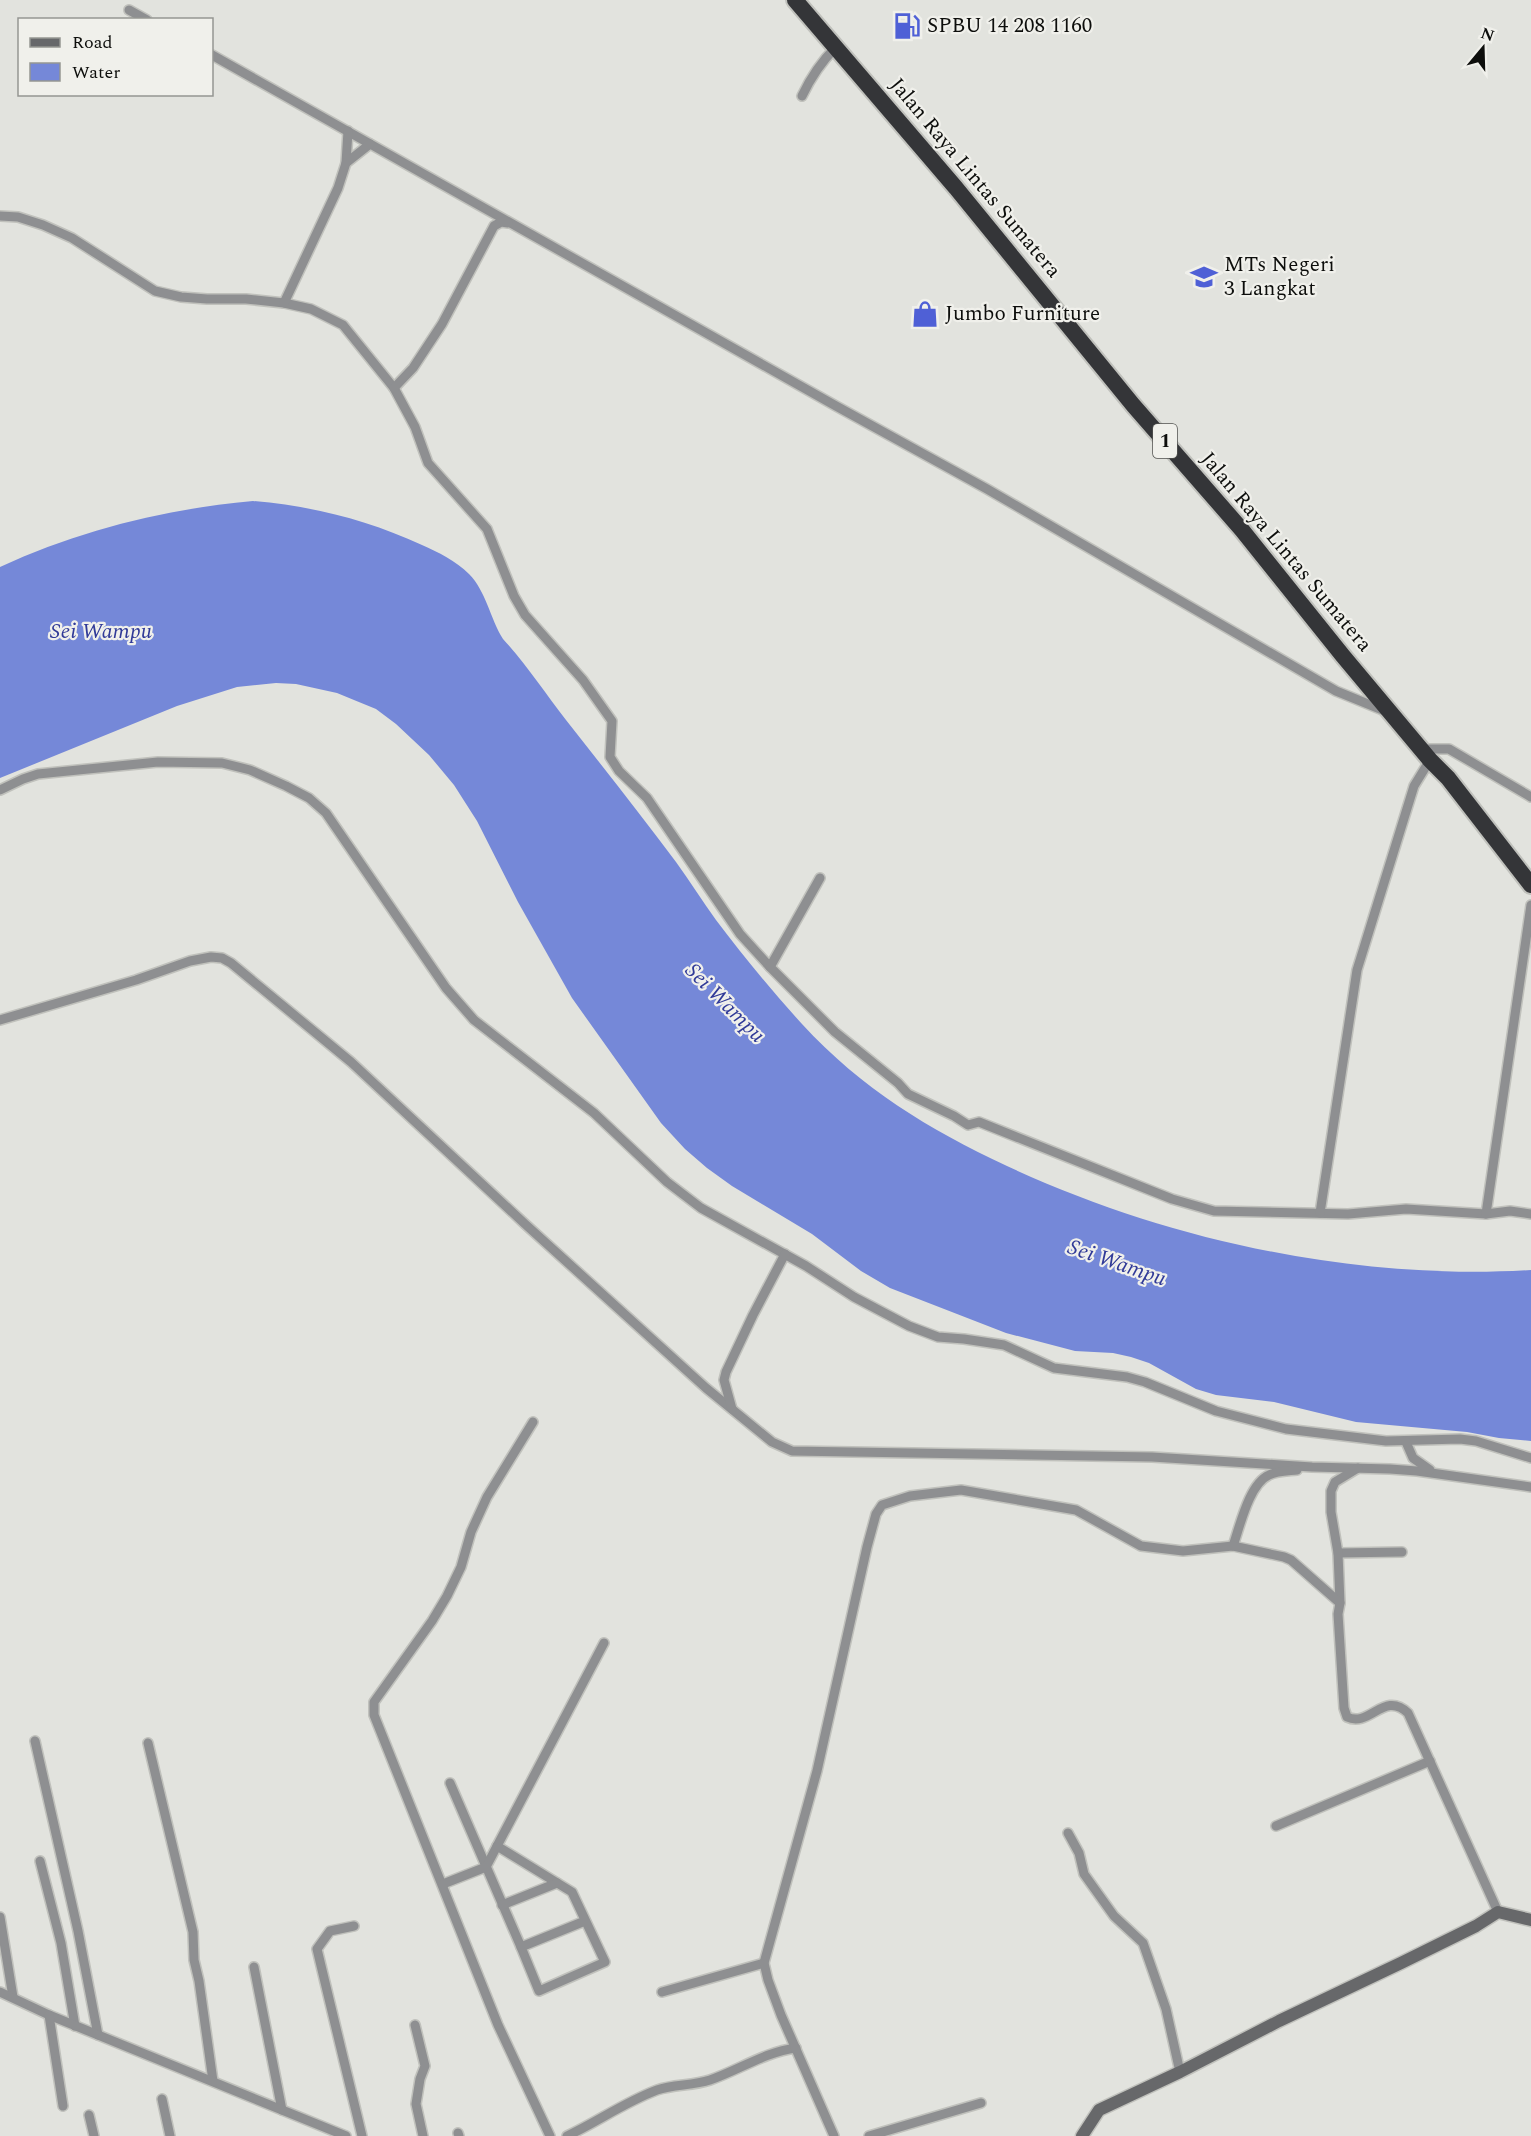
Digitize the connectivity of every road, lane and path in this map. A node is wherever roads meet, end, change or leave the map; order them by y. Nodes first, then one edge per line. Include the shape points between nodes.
1 (795, 0) edge
2 (129, 10) dead end
3 (143, 18) edge
4 (836, 47) junction
5 (213, 56) edge
6 (802, 96) dead end
7 (348, 131) junction
8 (370, 144) junction
9 (346, 163) junction
10 (0, 216) edge
11 (514, 224) junction
12 (284, 303) junction
13 (394, 388) junction
14 (1392, 715) junction
15 (1426, 754) junction
16 (0, 790) edge
17 (1531, 797) edge
18 (820, 878) dead end
19 (1531, 885) edge
20 (1531, 905) edge
21 (770, 967) junction
22 (0, 1020) edge
23 (1320, 1213) junction
24 (1486, 1214) junction
25 (1531, 1214) edge
26 (785, 1254) junction
27 (732, 1409) junction
28 (533, 1422) dead end
29 (1406, 1442) junction
30 (1531, 1458) edge
31 (1312, 1467) junction
32 (1359, 1468) junction
33 (1441, 1474) junction
34 (1531, 1487) edge
35 (1233, 1546) junction
36 (1402, 1552) dead end
37 (1338, 1553) junction
38 (1340, 1604) junction
39 (604, 1643) dead end
40 (35, 1741) dead end
41 (148, 1743) dead end
42 (1430, 1761) junction
43 (450, 1783) dead end
44 (1276, 1826) dead end
45 (1068, 1833) dead end
46 (496, 1846) junction
47 (40, 1862) dead end
48 (486, 1867) junction
49 (558, 1883) junction
50 (442, 1884) junction
51 (502, 1905) junction
52 (1498, 1912) junction
53 (0, 1917) edge
54 (1531, 1920) edge
55 (585, 1921) junction
56 (354, 1926) dead end
57 (521, 1947) junction
58 (764, 1963) junction
59 (254, 1966) dead end
60 (0, 1992) edge
61 (662, 1992) dead end
62 (13, 1997) junction
63 (49, 2015) junction
64 (415, 2025) dead end
65 (75, 2026) junction
66 (98, 2035) junction
67 (796, 2048) junction
68 (1180, 2072) junction
69 (213, 2081) junction
70 (162, 2099) dead end
71 (981, 2103) dead end
72 (63, 2106) dead end
73 (282, 2109) junction
74 (89, 2115) dead end
75 (335, 2134) edge
76 (94, 2136) edge
77 (170, 2136) edge
78 (346, 2136) edge
79 (362, 2136) edge
80 (423, 2136) edge
81 (550, 2136) edge
82 (567, 2136) edge
83 (834, 2136) edge
84 (869, 2136) edge
85 (1082, 2136) edge

1 - 4 highway, Jalan Raya Lintas Sumatera / 1
2 - 3 street
4 - 6 street via 815,70
4 - 14 highway, Jalan Raya Lintas Sumatera / 1 via 1133,405 1242,530
5 - 7 street
7 - 8 street
7 - 9 street
8 - 9 street
8 - 11 street
9 - 12 street
10 - 12 street via 43,225 72,238 155,291 198,299 246,298
11 - 13 street via 501,222 494,226 442,324 413,368
11 - 14 street via 987,489 1336,691
12 - 13 street via 311,309 343,325
13 - 21 street via 415,427 428,463 487,529 525,615 583,680 612,721 610,757 618,771 648,798 740,934
14 - 15 highway, Jalan Raya Lintas Sumatera / 1
15 - 17 street via 1449,749
15 - 19 highway, Jalan Raya Lintas Sumatera / 1
15 - 23 street via 1358,970
16 - 26 street via 38,774 158,762 209,762 250,770 309,798 326,813 446,988 474,1020 594,1113 692,1201
18 - 21 street
20 - 24 street
21 - 23 street via 835,1032 908,1094 968,1125 979,1122 1172,1199 1214,1211
22 - 27 street via 190,961 222,958 351,1062
23 - 24 street via 1406,1209
24 - 25 street
26 - 27 street via 726,1372 724,1380
26 - 29 street via 854,1297 938,1338 1004,1346 1054,1368 1127,1377 1216,1411 1286,1429
27 - 31 street via 772,1442 801,1453 1089,1456
28 - 50 street via 487,1497 447,1596 374,1702 377,1725
29 - 30 street via 1460,1438
29 - 33 street via 1413,1458
31 - 32 street
31 - 35 street via 1269,1475 1257,1483
32 - 33 street
32 - 37 street via 1335,1482 1331,1491
33 - 34 street
35 - 38 street via 1291,1560
35 - 58 street via 1183,1551 1154,1549 1130,1542 1076,1510 968,1491 910,1496 882,1505 867,1547 817,1771
36 - 37 street
37 - 38 street
38 - 42 street via 1347,1717 1356,1719 1388,1705 1399,1705 1408,1713
39 - 46 street
40 - 66 street
41 - 69 street via 193,1932
42 - 44 street
42 - 52 street
43 - 48 street
45 - 68 street via 1084,1874 1114,1916 1143,1943 1166,2009
46 - 48 street
46 - 49 street
47 - 65 street via 61,1943
48 - 50 street
48 - 51 street
49 - 51 street
49 - 55 street via 572,1892
50 - 81 street via 498,2025
51 - 57 street
52 - 54 street
52 - 68 street
53 - 62 street
55 - 57 street
55 - 57 street via 605,1962 539,1991
56 - 79 street via 330,1930 317,1949
58 - 61 street
58 - 67 street
59 - 73 street
60 - 62 street
62 - 63 street
63 - 65 street
63 - 72 street
64 - 80 street via 425,2066 416,2104
65 - 66 street
66 - 69 street
67 - 82 street via 755,2060 711,2080 659,2089
67 - 83 street
68 - 85 street via 1099,2110
69 - 73 street
70 - 77 street
71 - 84 street
73 - 75 street
74 - 76 street
75 - 78 street

